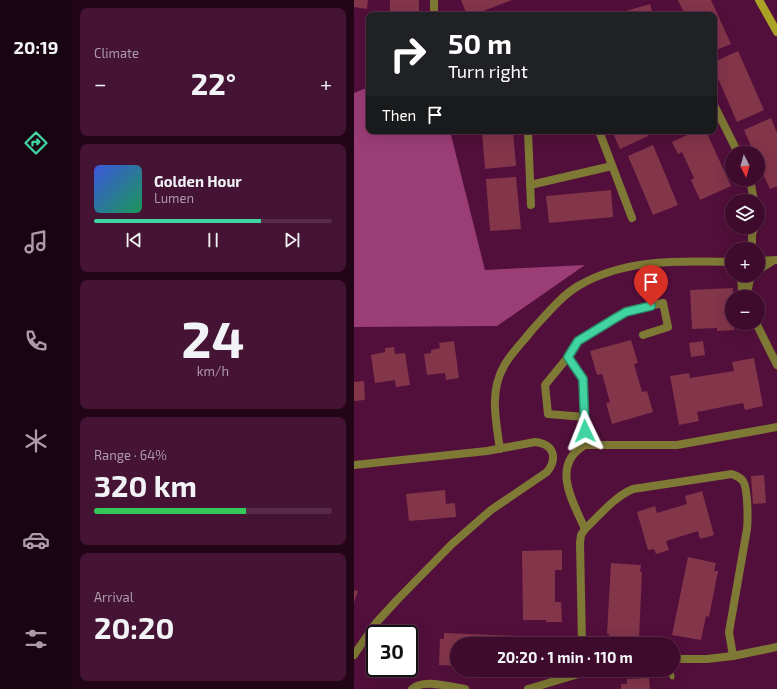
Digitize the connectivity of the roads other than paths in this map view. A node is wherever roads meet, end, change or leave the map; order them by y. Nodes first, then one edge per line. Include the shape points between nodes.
1 (434, 0) edge
2 (759, 0) edge
3 (434, 12) edge
4 (776, 27) edge
5 (717, 111) edge
6 (528, 134) edge
7 (599, 134) edge
8 (734, 146) edge
9 (612, 166) junction
10 (530, 185) junction
11 (531, 205) dead end
12 (632, 218) dead end
13 (775, 260) edge
14 (765, 261) edge
15 (725, 262) edge
16 (765, 266) edge
17 (760, 330) edge
18 (643, 334) dead end
19 (568, 357) junction
20 (777, 365) edge
21 (585, 417) junction
22 (777, 427) edge
23 (586, 445) junction
24 (500, 449) junction
25 (354, 465) edge
26 (585, 529) junction
27 (582, 637) edge
28 (777, 647) edge
29 (354, 655) edge
30 (732, 656) junction
31 (680, 659) edge
32 (567, 677) edge
33 (412, 689) edge
34 (464, 689) edge
35 (528, 689) edge

1 - 3 street
2 - 4 main road
5 - 8 street
6 - 10 street
7 - 9 street
9 - 10 street
9 - 12 street
10 - 11 street
13 - 14 street
13 - 16 street
15 - 24 street via 677,261 642,264 593,279 564,297 514,352 500,374 494,402
17 - 20 street
18 - 19 street via 668,327 663,303 626,312 578,341
19 - 21 street via 583,379
19 - 21 street via 545,385 548,414
21 - 23 street
22 - 23 street via 677,445
23 - 26 street via 573,455 567,465 566,475 570,495
24 - 25 street
24 - 29 street via 535,442 545,444 552,451 552,462 547,472 491,510 452,544 376,623
26 - 27 street via 580,543
26 - 30 street via 625,492 633,489 732,474 740,477 746,490 747,529 729,632
28 - 30 street
30 - 31 street
32 - 35 street
33 - 34 street via 426,683

